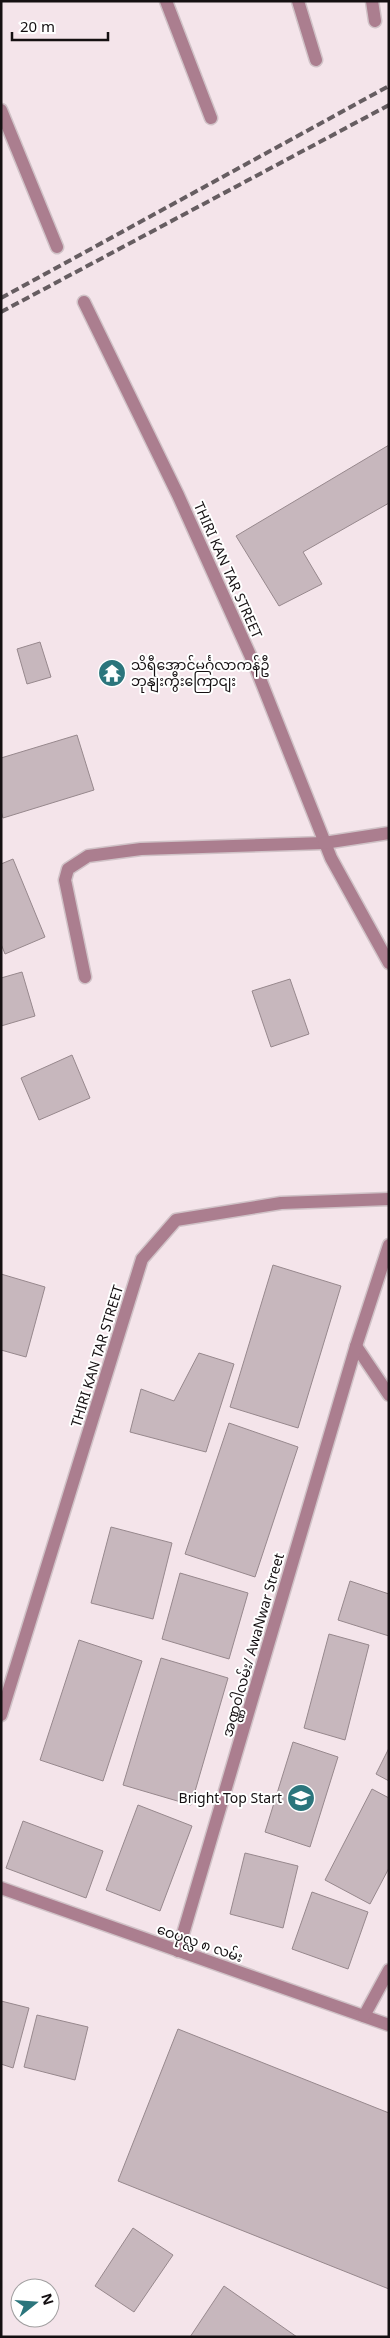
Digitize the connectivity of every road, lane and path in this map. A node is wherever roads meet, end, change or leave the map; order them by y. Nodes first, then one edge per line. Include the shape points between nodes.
1 (166, 1) edge
2 (298, 1) edge
3 (372, 1) edge
4 (375, 22) dead end
5 (316, 60) dead end
6 (1, 110) edge
7 (212, 118) dead end
8 (57, 247) dead end
9 (84, 302) dead end
10 (389, 833) edge
11 (324, 842) junction
12 (389, 963) edge
13 (85, 977) dead end
14 (389, 1199) edge
15 (389, 1245) edge
16 (356, 1346) junction
17 (389, 1395) edge
18 (1, 1716) edge
19 (1, 1888) edge
20 (178, 1951) junction
21 (389, 1970) edge
22 (364, 2016) junction
23 (389, 2025) edge

1 - 7 street
2 - 5 street
3 - 4 street
6 - 8 street
9 - 11 street, THIRI KAN TAR STREET via 178,494 255,666
10 - 11 street
11 - 12 street, THIRI KAN TAR STREET
11 - 13 street via 141,850 88,856 68,869 65,880
14 - 18 street, THIRI KAN TAR STREET via 281,1203 176,1220 142,1259
15 - 16 street, အဏ္ဏဝါလမ်း/ AwaNwar Street
16 - 17 street
16 - 20 street, အဏ္ဏဝါလမ်း/ AwaNwar Street
19 - 20 street, ဝေပုလ္လ ၈ လမ်း
20 - 22 street, ဝေပုလ္လ ၈ လမ်း
21 - 22 street
22 - 23 street, ဝေပုလ္လ ၈ လမ်း

